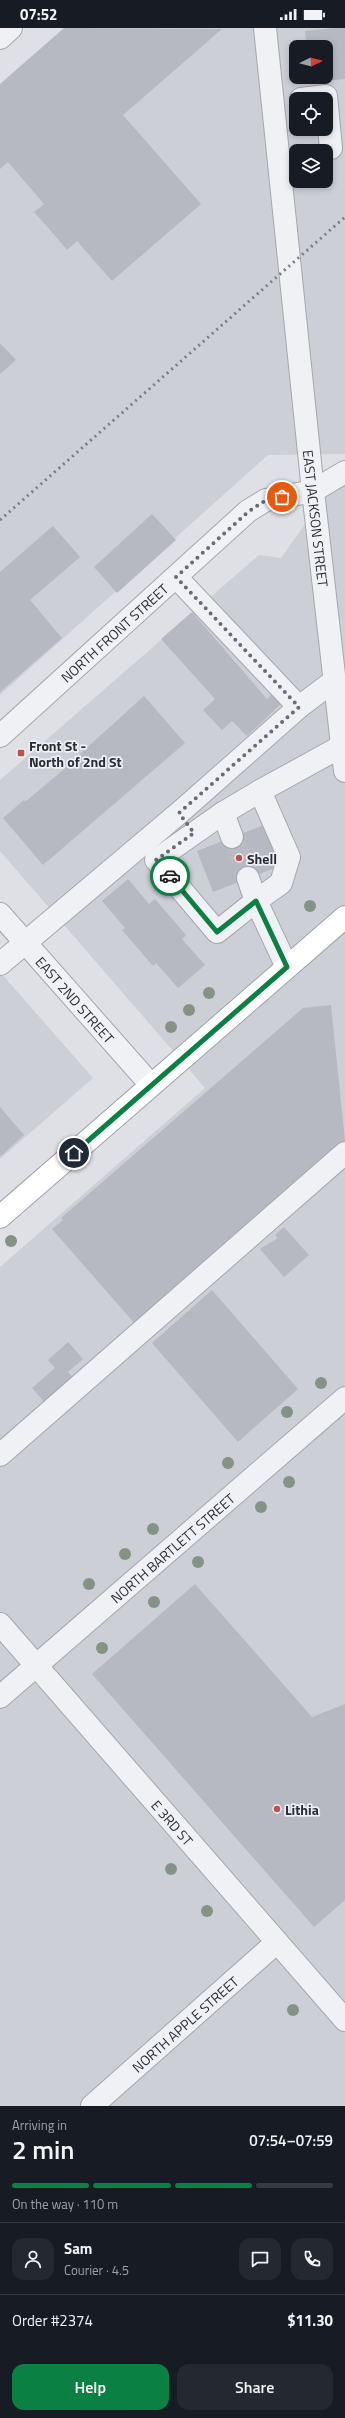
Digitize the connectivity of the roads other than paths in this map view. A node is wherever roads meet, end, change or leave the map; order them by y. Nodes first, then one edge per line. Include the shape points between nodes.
1 (11, 28) edge
2 (265, 28) edge
3 (0, 38) edge
4 (289, 101) edge
5 (274, 103) junction
6 (345, 472) edge
7 (313, 491) junction
8 (176, 577) junction
9 (338, 654) edge
10 (335, 680) junction
11 (299, 707) junction
12 (0, 736) edge
13 (342, 746) junction
14 (345, 771) edge
15 (260, 791) junction
16 (179, 813) junction
17 (222, 813) junction
18 (194, 833) junction
19 (232, 837) tunnel mouth
20 (248, 878) tunnel mouth
21 (256, 901) junction
22 (0, 914) edge
23 (345, 917) edge
24 (25, 942) junction
25 (0, 964) edge
26 (287, 967) junction
27 (151, 1085) junction
28 (345, 1153) edge
29 (0, 1217) edge
30 (345, 1398) edge
31 (0, 1455) edge
32 (0, 1624) edge
33 (36, 1666) junction
34 (0, 1697) edge
35 (277, 1942) junction
36 (345, 2020) edge
37 (92, 2106) edge

1 - 3 street
2 - 5 street, EAST JACKSON STREET
4 - 5 street
5 - 7 street, EAST JACKSON STREET
6 - 7 street, NORTH FRONT STREET
7 - 8 street, NORTH FRONT STREET via 266,500 248,512
7 - 9 street, EAST JACKSON STREET
8 - 11 street
8 - 12 street, NORTH FRONT STREET
9 - 10 street, EAST JACKSON STREET
10 - 11 street
10 - 13 street, EAST JACKSON STREET
11 - 16 street
13 - 14 street, EAST JACKSON STREET
13 - 15 street
15 - 17 street
15 - 21 street via 289,857 281,883
16 - 18 street
16 - 24 street
17 - 18 street
17 - 19 street
18 - 21 street via 156,860 217,932
20 - 21 street
21 - 26 street
22 - 24 street, EAST 2ND STREET
23 - 26 main road
24 - 25 street
24 - 27 street, EAST 2ND STREET
26 - 27 main road
27 - 29 main road
28 - 31 street
30 - 33 street, NORTH BARTLETT STREET
32 - 33 street, E 3RD ST
33 - 34 street, NORTH BARTLETT STREET
33 - 35 street, E 3RD ST
35 - 36 street, E 3RD ST
35 - 37 street, NORTH APPLE STREET

